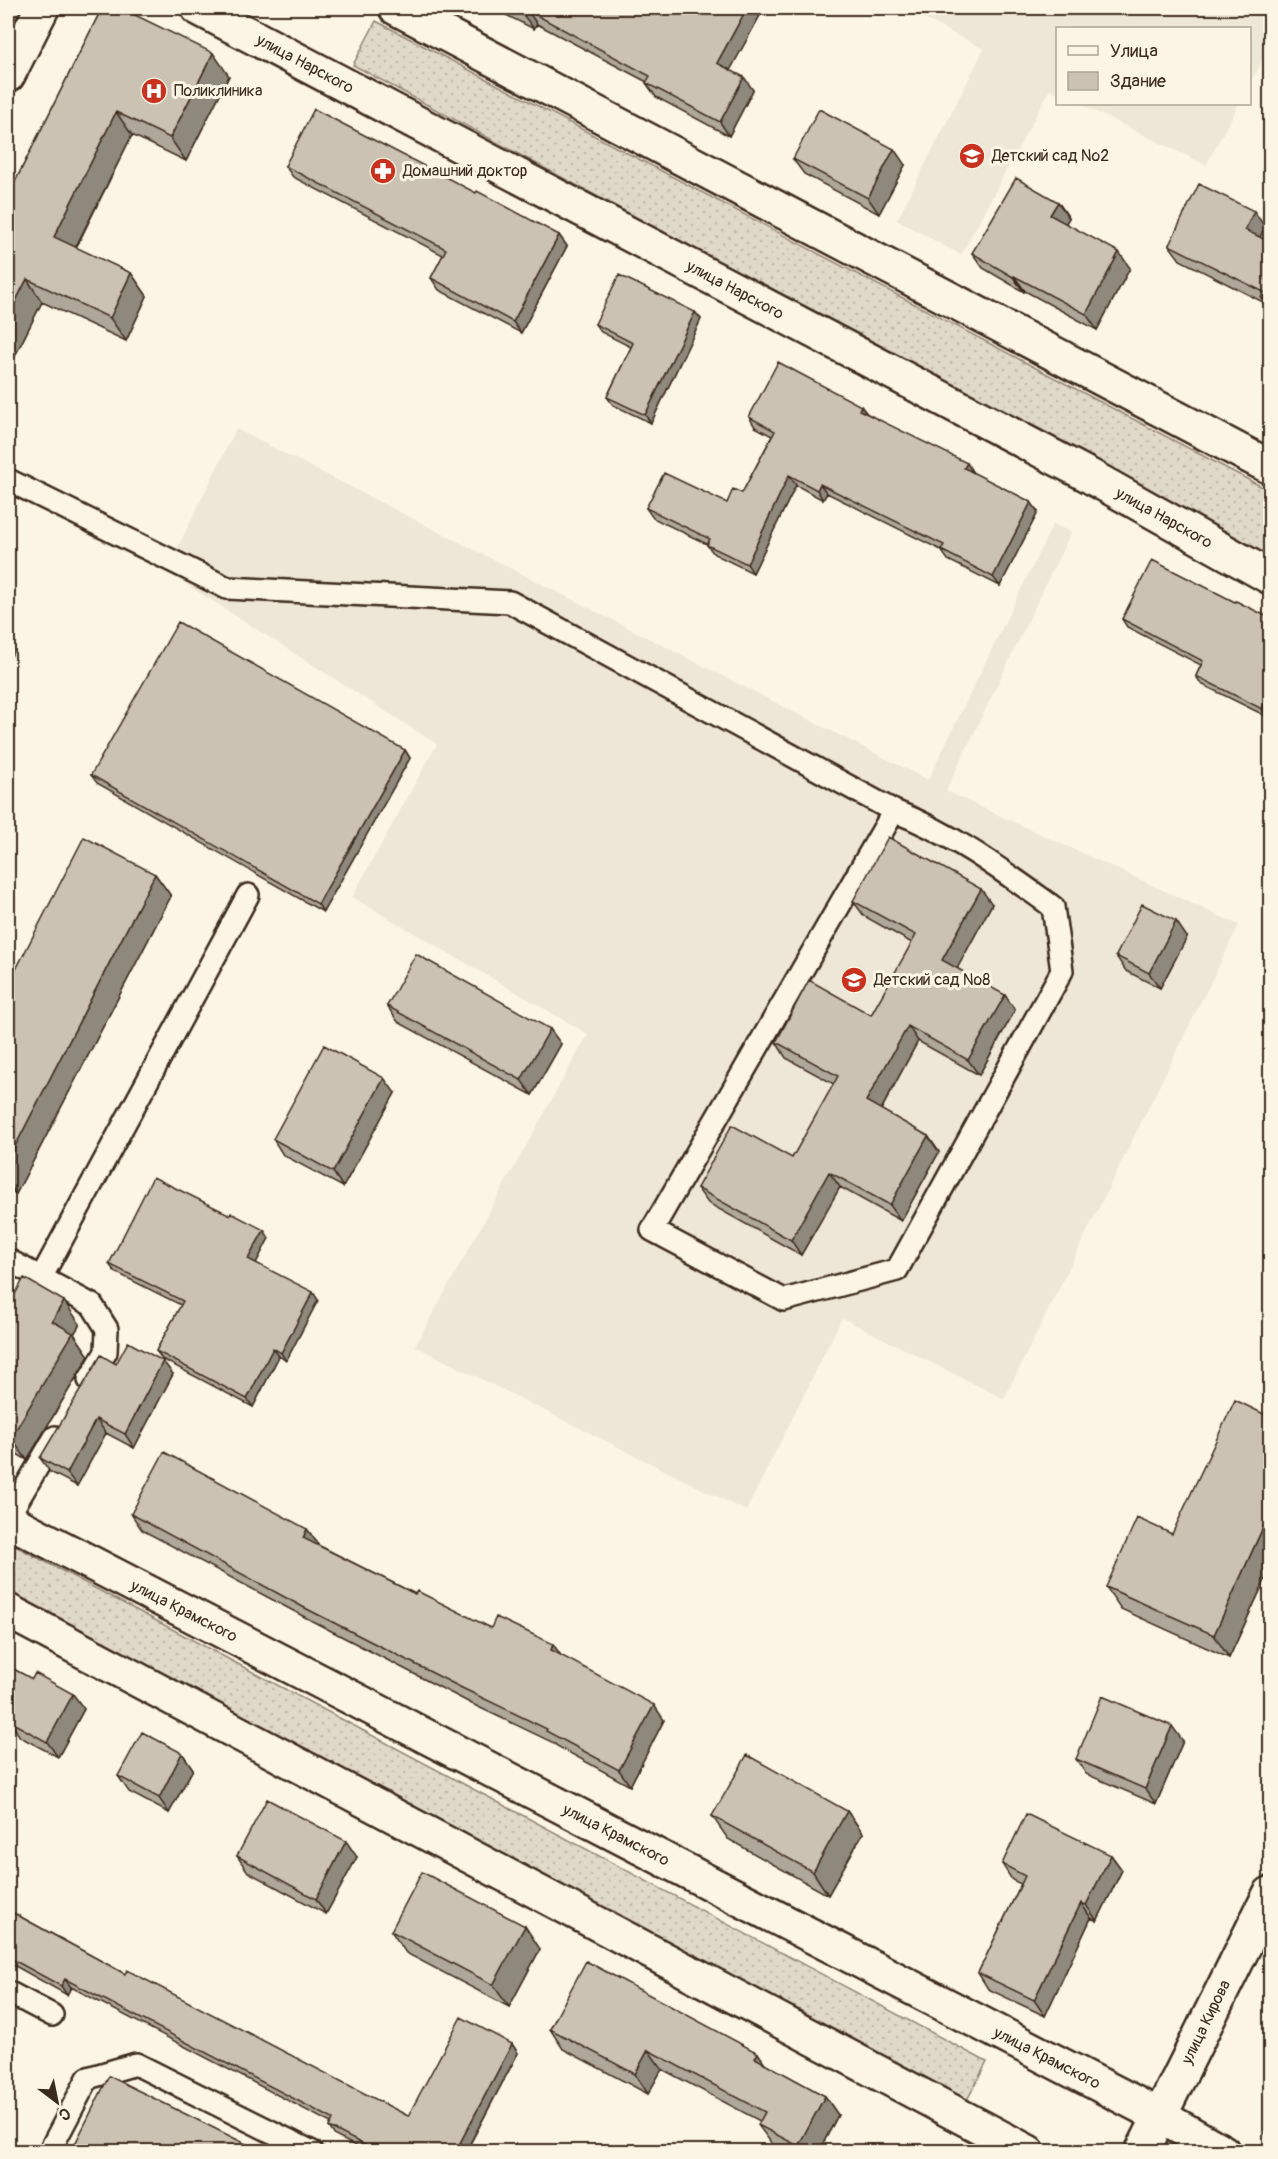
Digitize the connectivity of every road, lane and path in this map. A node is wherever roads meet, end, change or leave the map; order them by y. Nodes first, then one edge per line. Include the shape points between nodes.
1 (42, 8) edge
2 (198, 8) edge
3 (396, 8) edge
4 (8, 75) edge
5 (1270, 468) edge
6 (8, 480) edge
7 (1270, 577) edge
8 (894, 811) junction
9 (248, 895) dead end
10 (8, 1260) edge
11 (40, 1278) junction
12 (77, 1400) edge
13 (65, 1420) edge
14 (8, 1518) edge
15 (8, 1611) edge
16 (1270, 1893) edge
17 (8, 1992) edge
18 (52, 2016) dead end
19 (1160, 2116) junction
20 (49, 2151) edge
21 (312, 2151) edge
22 (1028, 2151) edge
23 (1142, 2151) edge
24 (1223, 2151) edge

1 - 4 street
2 - 7 street, улица Нарского via 1088,475
3 - 5 street
6 - 8 lane via 227,588 510,602
8 - 8 lane via 652,1230 784,1300 897,1270 1062,971 1053,908 986,859 922,821
9 - 11 lane
10 - 11 lane
11 - 12 lane via 92,1305 107,1329 106,1352
13 - 14 lane
14 - 19 street, улица Крамского
15 - 22 street
16 - 19 street, улица Кирова
17 - 18 lane
19 - 23 street, улица Кирова
19 - 24 street, улица Крамского
20 - 21 lane via 88,2078 136,2064

